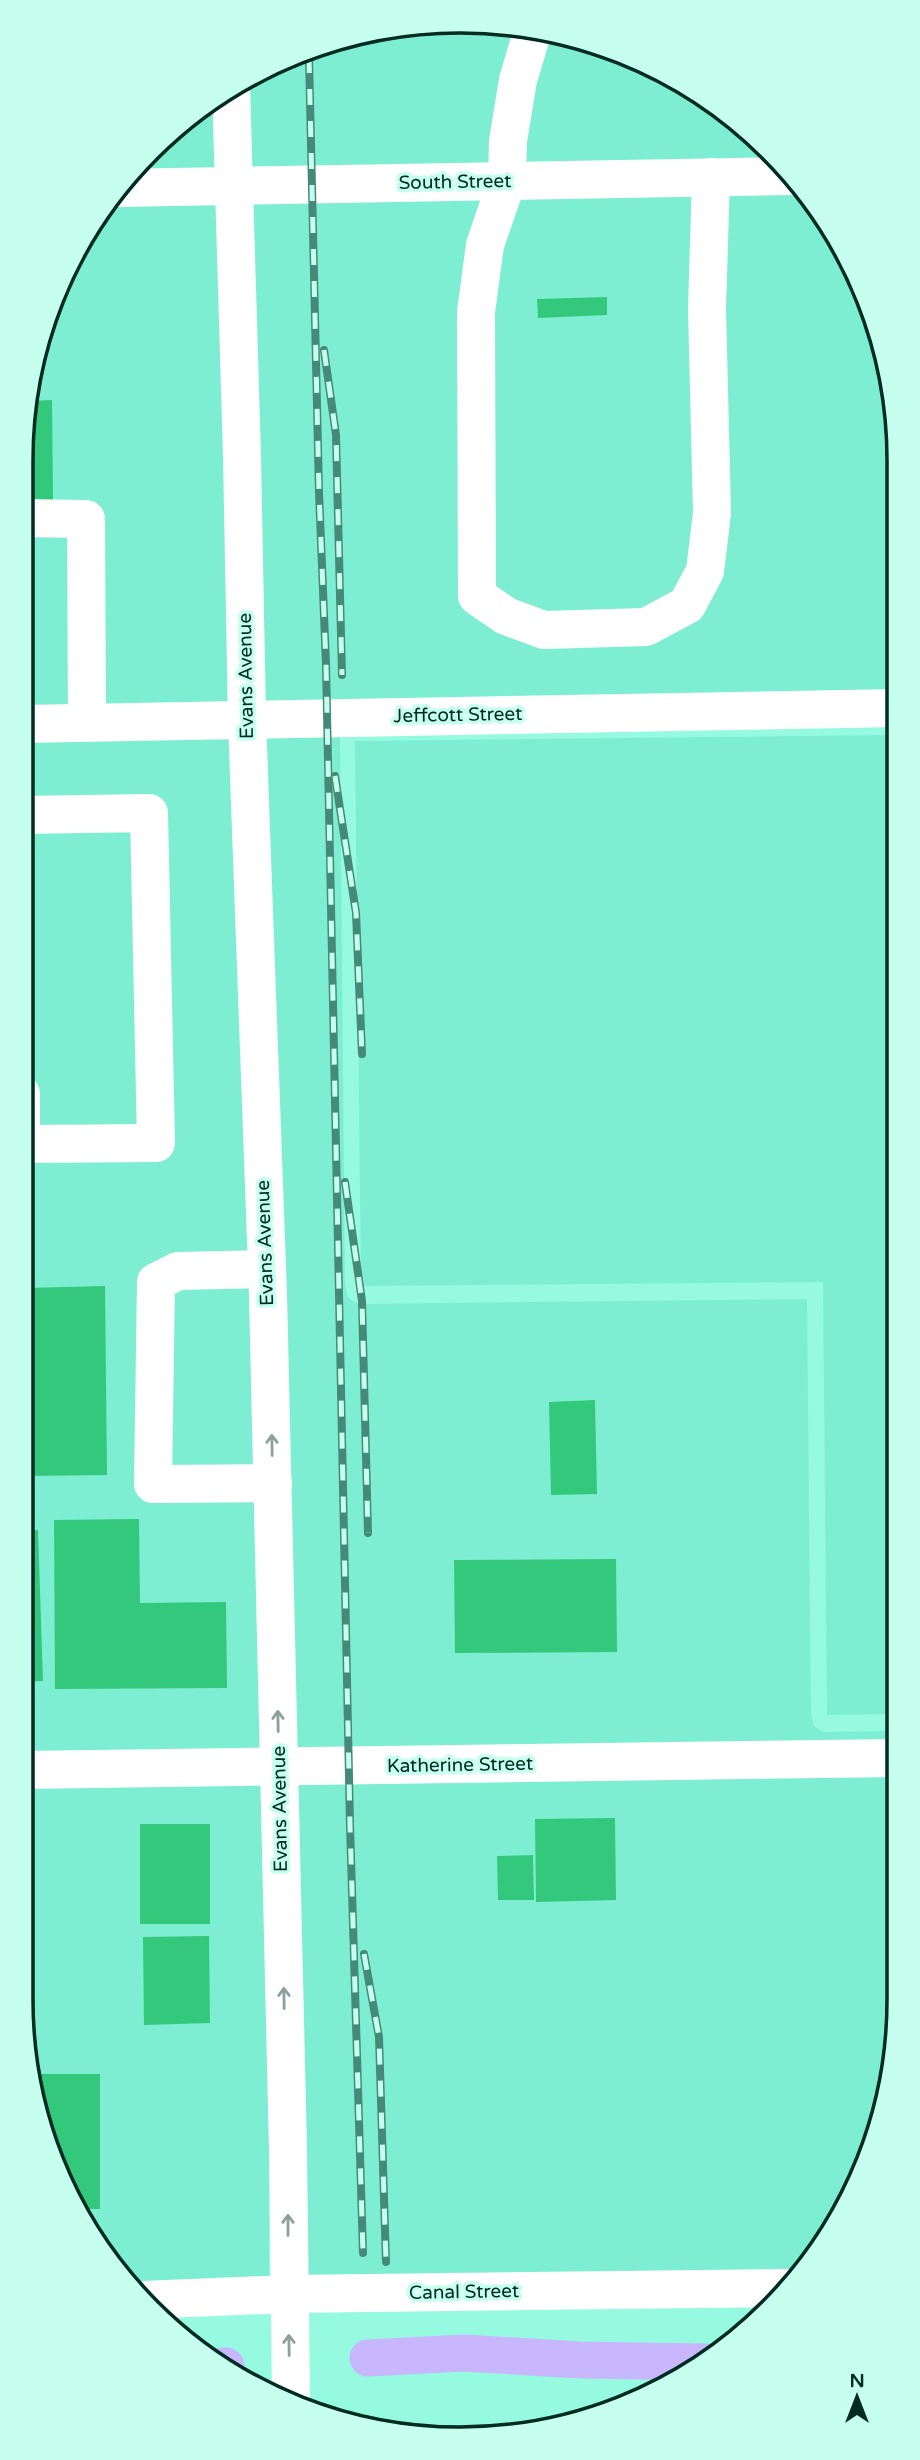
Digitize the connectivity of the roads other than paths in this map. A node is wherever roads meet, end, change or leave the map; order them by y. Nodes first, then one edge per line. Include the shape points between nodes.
1 (530, 39) edge
2 (231, 100) edge
3 (778, 176) edge
4 (711, 177) junction
5 (507, 181) junction
6 (131, 188) edge
7 (233, 188) junction
8 (33, 518) edge
9 (887, 708) edge
10 (247, 720) junction
11 (87, 723) junction
12 (33, 724) edge
13 (33, 815) edge
14 (33, 1144) edge
15 (267, 1269) junction
16 (273, 1483) junction
17 (887, 1758) edge
18 (280, 1768) junction
19 (33, 1770) edge
20 (775, 2288) edge
21 (288, 2294) junction
22 (156, 2299) edge
23 (291, 2391) edge

1 - 5 street via 508,141
2 - 7 street, Evans Avenue
3 - 4 street, South Street
4 - 5 street, South Street
4 - 5 street via 707,308 712,513 705,571 687,605 646,627 544,630 506,616 477,596 476,312 485,245
5 - 7 street, South Street
6 - 7 street, South Street
7 - 10 street, Evans Avenue
8 - 11 street via 86,519
9 - 10 street, Jeffcott Street
10 - 11 street, Jeffcott Street
10 - 15 street, Evans Avenue
11 - 12 street, Jeffcott Street
13 - 14 street via 149,813 156,1143
16 -> 15 street, Evans Avenue
15 - 16 street via 178,1271 156,1282 153,1484
18 -> 16 street, Evans Avenue
17 - 18 street, Katherine Street
18 - 19 street, Katherine Street
21 -> 18 street, Evans Avenue
20 - 21 street, Canal Street
21 - 22 street, Canal Street
23 -> 21 street, Evans Avenue

